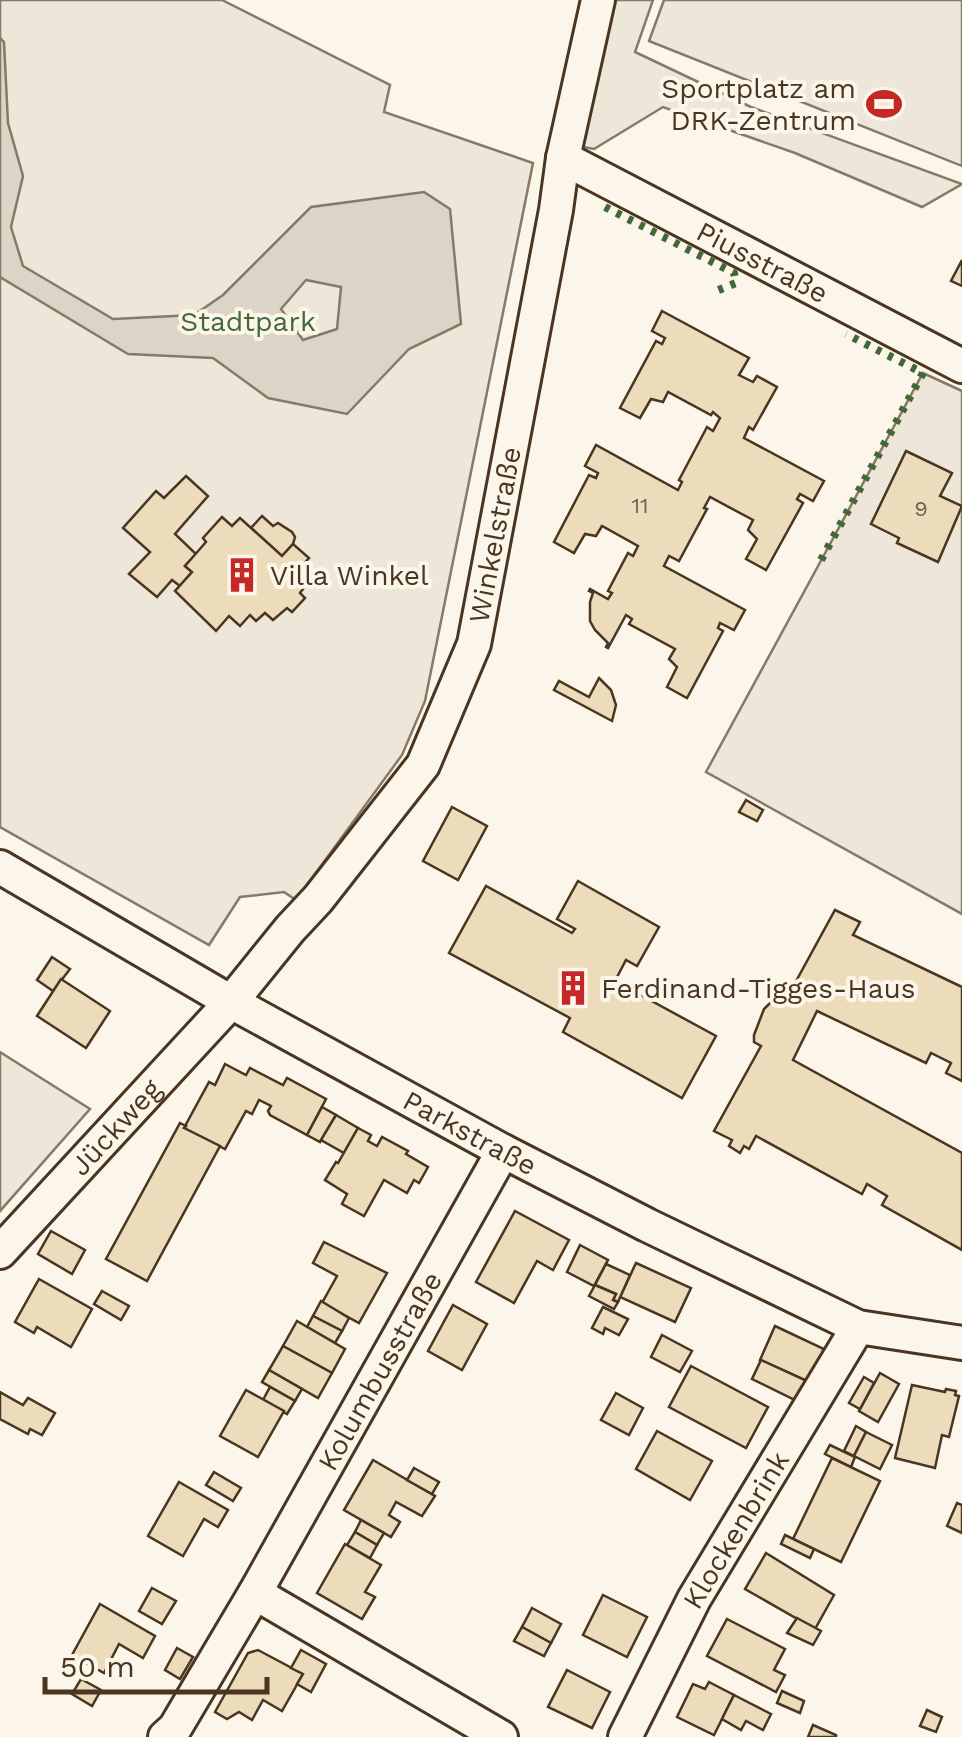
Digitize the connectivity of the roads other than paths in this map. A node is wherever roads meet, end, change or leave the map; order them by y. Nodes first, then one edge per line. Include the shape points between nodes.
1 (598, 0) edge
2 (562, 158) junction
3 (962, 366) edge
4 (0, 868) edge
5 (231, 1002) junction
6 (503, 1151) junction
7 (0, 1252) edge
8 (858, 1328) junction
9 (962, 1343) edge
10 (255, 1593) junction
11 (165, 1737) edge
12 (500, 1737) edge
13 (625, 1737) edge

1 - 2 street, Winkelstraße
2 - 3 street, Piusstraße
2 - 5 street, Winkelstraße via 474,644 423,765
4 - 5 street, Parkstraße
5 - 6 street, Parkstraße
5 - 7 street, Jückweg
6 - 8 street, Parkstraße
6 - 10 street, Kolumbusstraße
8 - 9 street, Parkstraße
8 - 13 street, Klockenbrink via 694,1599
10 - 11 street, Kolumbusstraße
10 - 12 street

